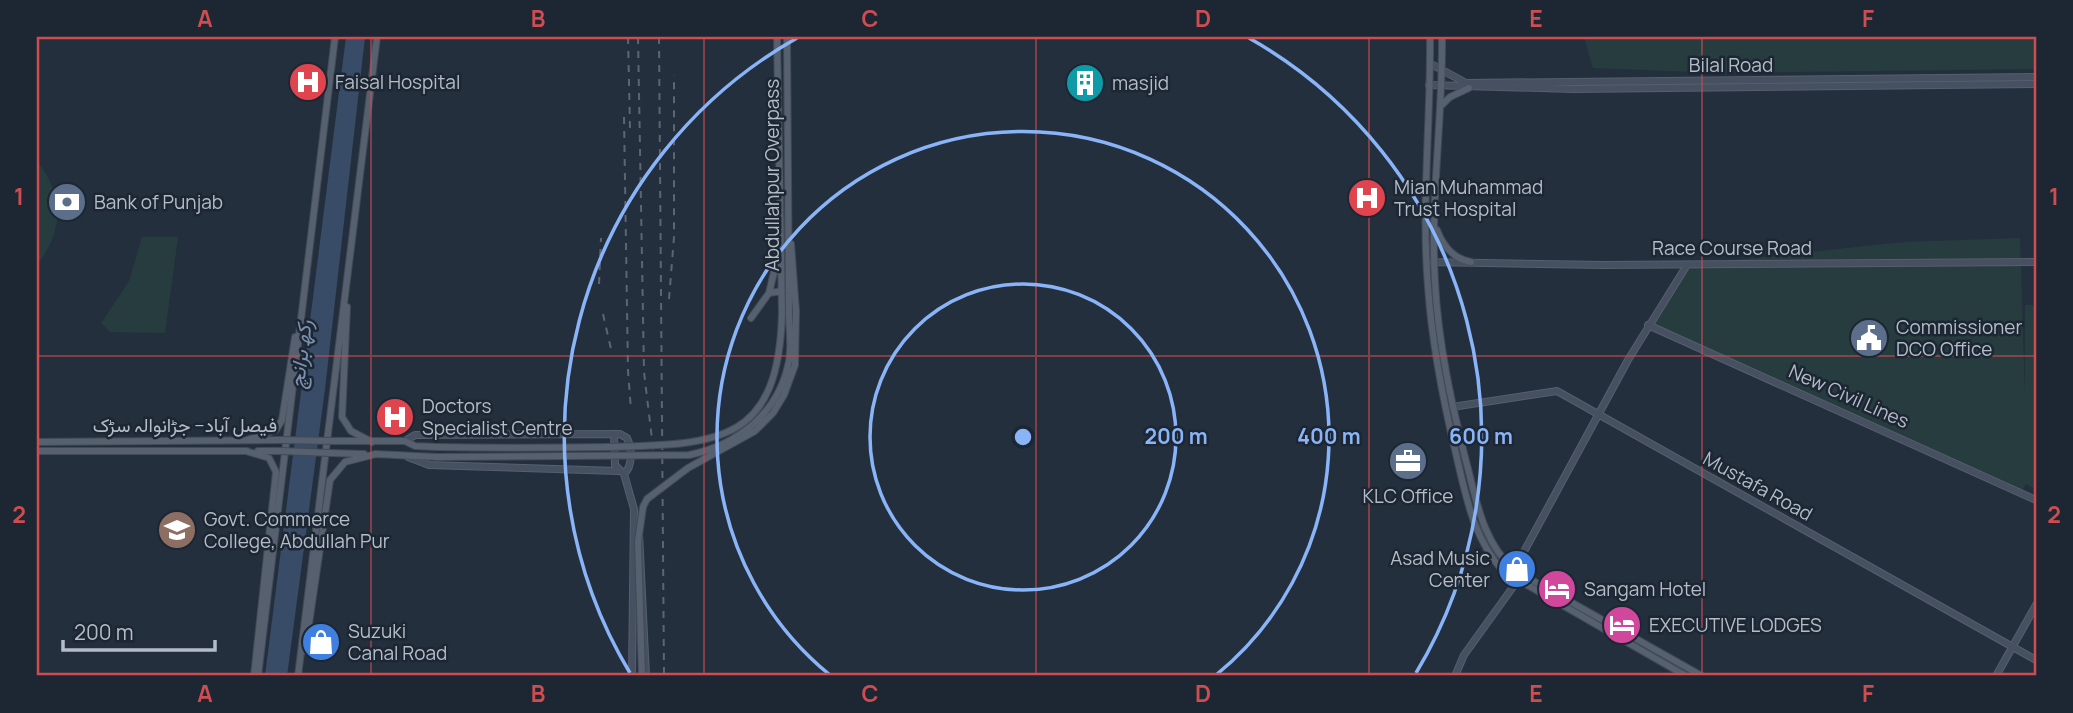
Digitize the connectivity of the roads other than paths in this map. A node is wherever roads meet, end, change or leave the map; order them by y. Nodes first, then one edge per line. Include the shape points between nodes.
1 (335, 37) edge
2 (376, 37) edge
3 (777, 37) edge
4 (787, 37) edge
5 (1430, 37) edge
6 (1442, 37) edge
7 (1430, 64) junction
8 (1443, 72) junction
9 (2036, 77) edge
10 (2036, 84) edge
11 (1429, 85) junction
12 (1442, 86) junction
13 (1469, 88) junction
14 (1439, 115) junction
15 (356, 197) junction
16 (316, 200) junction
17 (1435, 225) junction
18 (782, 242) junction
19 (1431, 262) junction
20 (1471, 262) junction
21 (2036, 262) edge
22 (1687, 265) junction
23 (782, 292) junction
24 (769, 293) junction
25 (789, 312) junction
26 (751, 318) dead end
27 (1648, 325) junction
28 (1452, 407) junction
29 (1598, 414) junction
30 (614, 434) junction
31 (247, 440) junction
32 (405, 441) junction
33 (37, 442) edge
34 (373, 442) junction
35 (37, 451) edge
36 (246, 451) junction
37 (376, 454) junction
38 (406, 456) junction
39 (621, 472) junction
40 (2036, 499) edge
41 (635, 521) junction
42 (1514, 569) junction
43 (1518, 580) junction
44 (2036, 605) edge
45 (2013, 646) junction
46 (2036, 660) edge
47 (256, 676) edge
48 (299, 676) edge
49 (632, 676) edge
50 (644, 676) edge
51 (1455, 676) edge
52 (1686, 676) edge
53 (1702, 676) edge
54 (1996, 676) edge

1 - 16 main road
2 - 15 main road
3 - 18 main road, Abdullahpur Overpass
4 - 25 main road, Abdullahpur Overpass
5 - 7 main road
6 - 8 main road
7 - 8 street, Bilal Road
7 - 11 main road
8 - 9 street, Bilal Road via 1466,83
8 - 12 main road
10 - 13 street, Bilal Road
11 - 12 street, Bilal Road
11 - 19 main road via 1425,194
12 - 13 street, Bilal Road
12 - 14 main road
13 - 14 main road via 1444,102
14 - 17 main road
15 - 34 main road via 340,408 351,431
15 - 48 main road
16 - 31 main road via 282,420 276,430
16 - 47 main road
17 - 19 main road
17 - 20 main road via 1450,251
18 - 23 main road, Abdullahpur Overpass
18 - 24 main road
19 - 20 street, Race Course Road
19 - 28 main road
19 - 43 main road via 1428,286 1445,408 1466,496 1489,555
20 - 22 street, Race Course Road
21 - 22 street, Race Course Road
22 - 27 street
23 - 24 main road
23 - 25 main road, Abdullahpur Overpass
24 - 26 main road
25 - 32 main road, فیصل آباد– جڑانوالہ سڑک, bridge via 776,375 766,396 741,424 719,437 676,446 437,447
25 - 38 main road, فیصل آباد– جڑانوالہ سڑک, bridge via 789,360 776,397 761,417 728,443 689,455
25 - 50 main road, bridge via 795,365 773,413 755,430 688,468 642,507 638,542
27 - 29 street
27 - 40 street, New Civil Lines
28 - 29 street, Mustafa Road via 1557,391
28 - 42 main road via 1490,541 1498,556
29 - 42 street
29 - 45 street, Mustafa Road
30 - 32 street via 415,435
30 - 39 street via 615,465
30 - 39 street via 629,442 631,464
31 - 33 main road, فیصل آباد– جڑانوالہ سڑک
31 - 34 main road, فیصل آباد– جڑانوالہ سڑک, bridge
32 - 34 main road, فیصل آباد– جڑانوالہ سڑک
35 - 36 main road, فیصل آباد– جڑانوالہ سڑک
36 - 37 main road, فیصل آباد– جڑانوالہ سڑک, bridge
36 - 47 main road via 269,458 276,472
37 - 38 main road, فیصل آباد– جڑانوالہ سڑک
37 - 48 main road via 345,462 330,480
38 - 39 street via 429,465
39 - 41 street
41 - 49 street
41 - 50 street via 642,541
42 - 53 main road
43 - 51 street via 1464,655
43 - 52 main road
44 - 45 street
45 - 46 street, Mustafa Road
45 - 54 street

